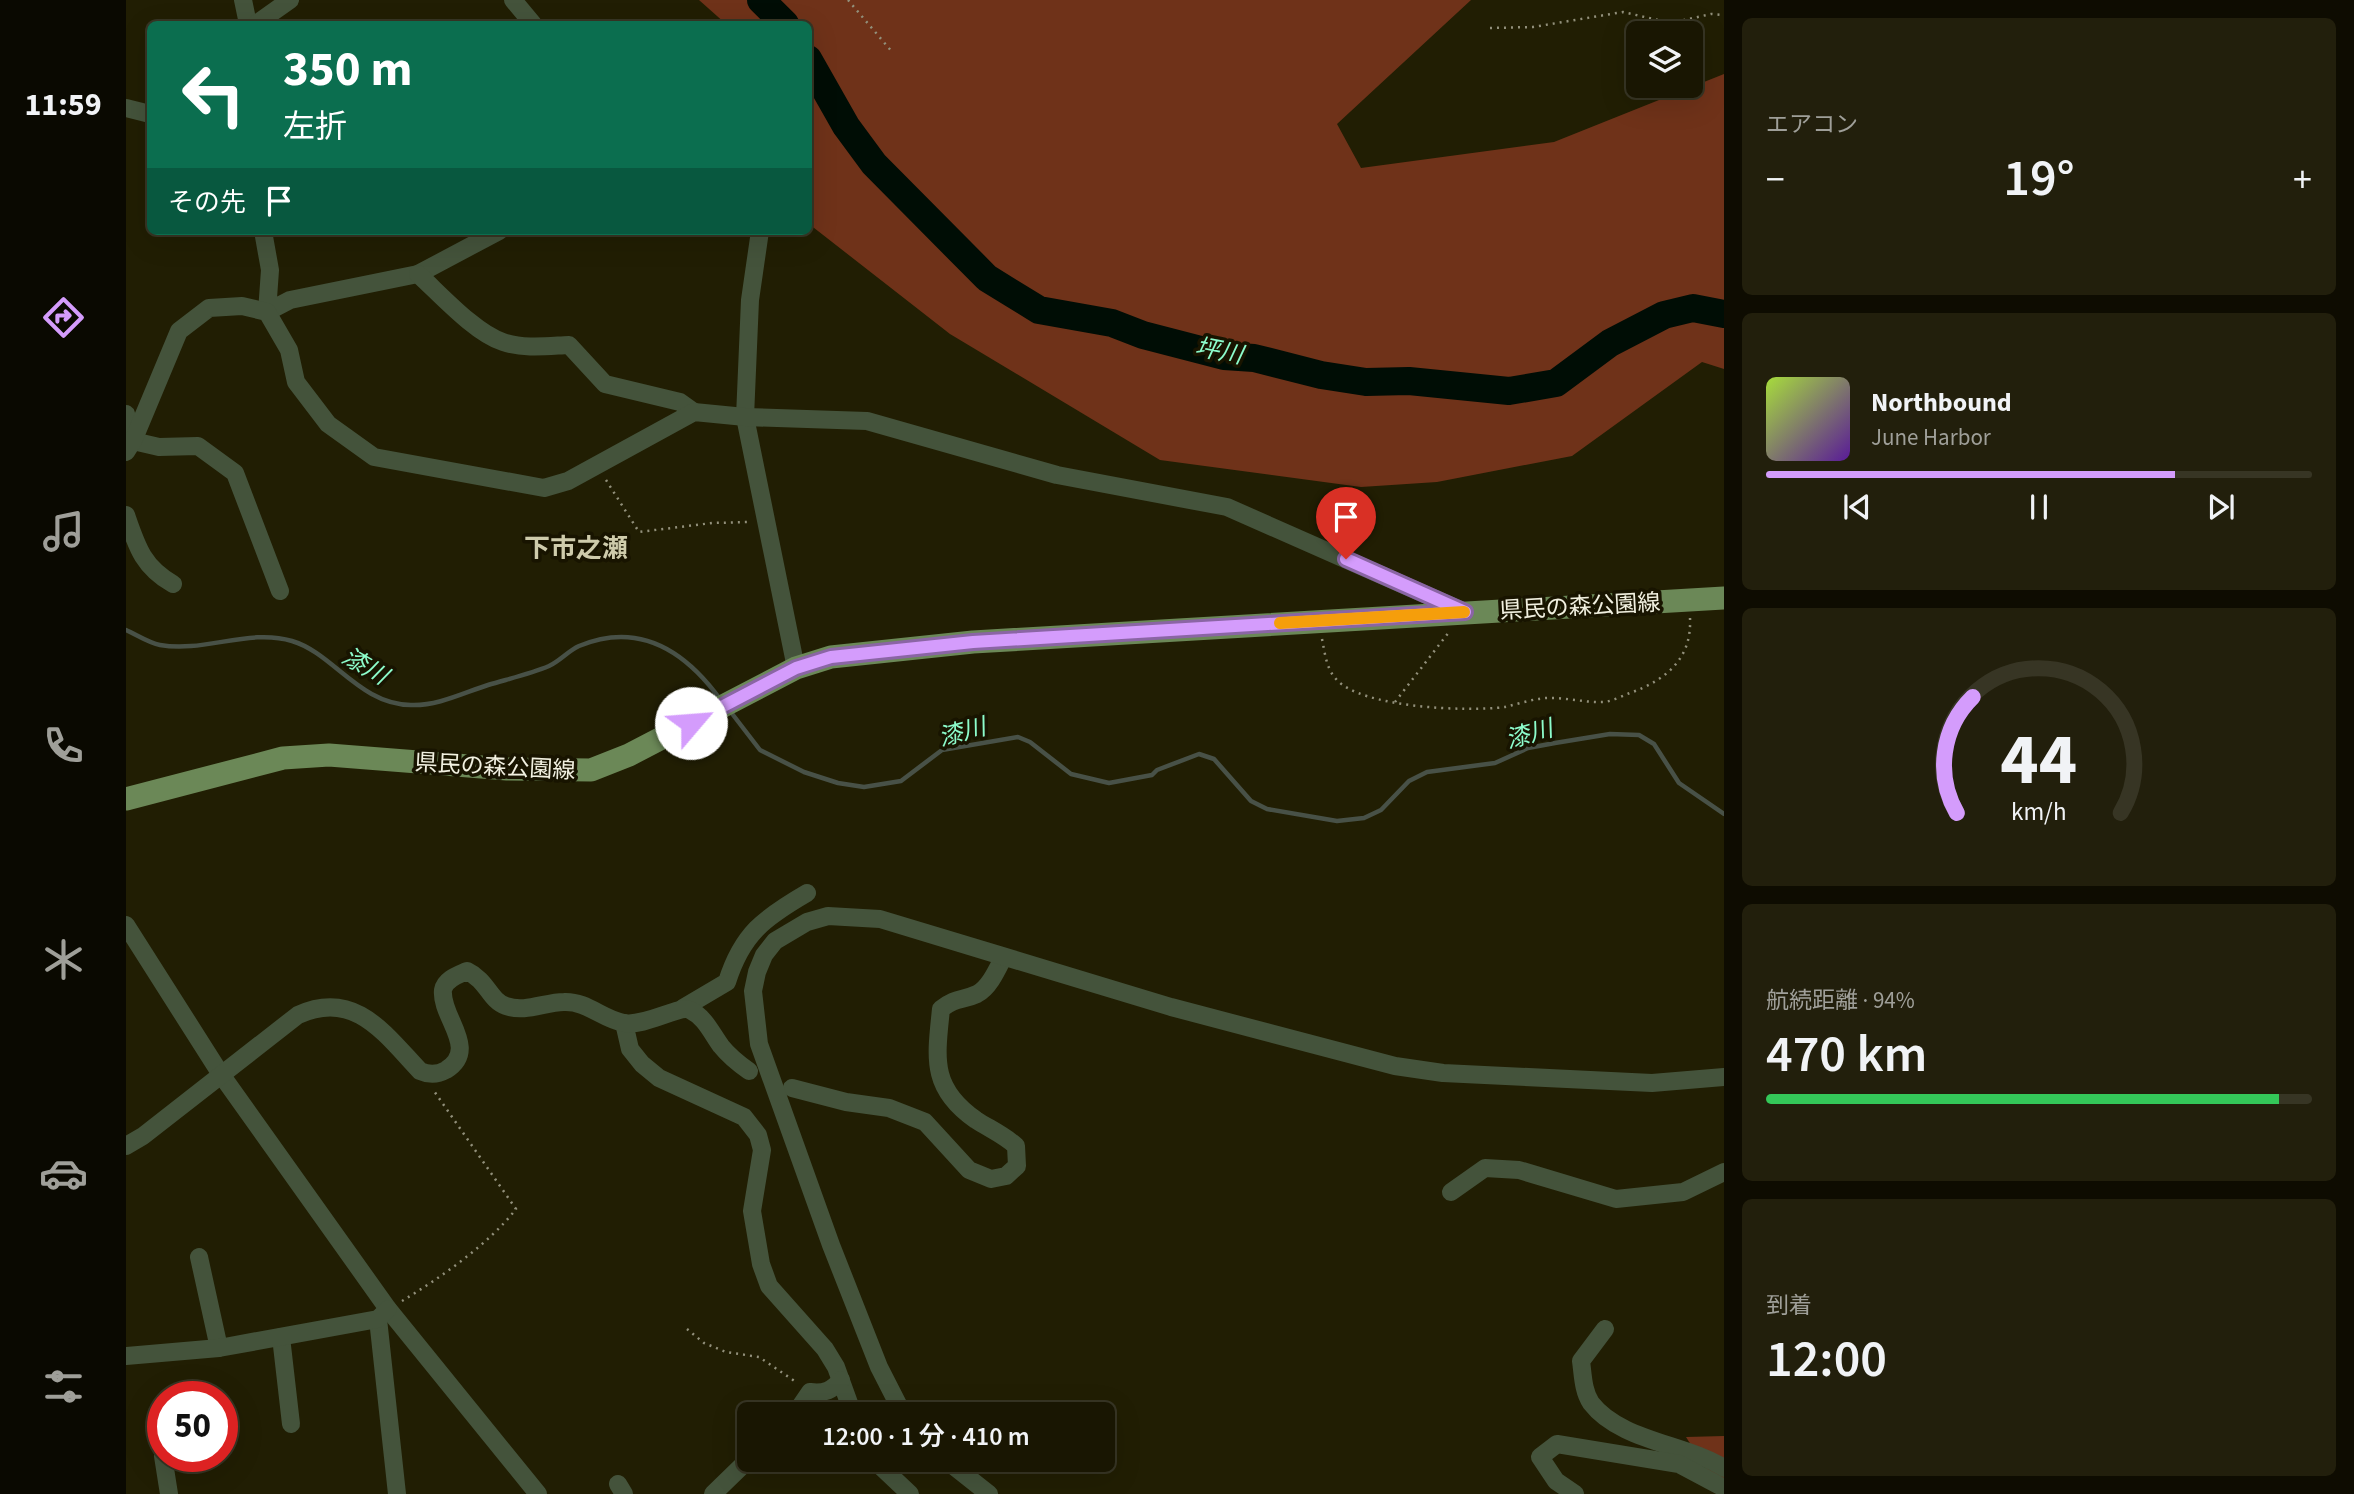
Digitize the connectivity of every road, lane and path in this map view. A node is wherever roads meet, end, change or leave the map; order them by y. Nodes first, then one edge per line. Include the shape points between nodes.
1 (243, 0) edge
2 (290, 0) edge
3 (513, 0) edge
4 (848, 0) edge
5 (1724, 15) edge
6 (247, 21) edge
7 (260, 21) edge
8 (530, 21) edge
9 (1489, 28) dead end
10 (893, 53) dead end
11 (126, 108) edge
12 (147, 113) edge
13 (264, 235) edge
14 (491, 235) edge
15 (759, 235) edge
16 (418, 274) junction
17 (267, 312) junction
18 (694, 412) junction
19 (126, 414) edge
20 (745, 417) junction
21 (130, 446) edge
22 (597, 465) junction
23 (126, 515) edge
24 (766, 522) junction
25 (173, 584) dead end
26 (280, 591) dead end
27 (1724, 598) edge
28 (1689, 600) junction
29 (1465, 612) junction
30 (1318, 620) junction
31 (796, 668) junction
32 (1395, 702) junction
33 (126, 799) edge
34 (807, 893) dead end
35 (126, 925) edge
36 (1003, 958) junction
37 (682, 1008) junction
38 (624, 1023) junction
39 (420, 1071) junction
40 (749, 1072) dead end
41 (220, 1073) junction
42 (1724, 1077) edge
43 (792, 1087) dead end
44 (126, 1146) edge
45 (1724, 1172) edge
46 (1451, 1192) dead end
47 (199, 1257) dead end
48 (383, 1314) junction
49 (687, 1329) dead end
50 (1605, 1329) dead end
51 (281, 1337) junction
52 (219, 1348) junction
53 (126, 1356) edge
54 (841, 1380) junction
55 (810, 1392) junction
56 (803, 1402) edge
57 (849, 1402) edge
58 (895, 1402) edge
59 (291, 1424) dead end
60 (1724, 1468) edge
61 (737, 1471) edge
62 (166, 1472) edge
63 (887, 1472) edge
64 (961, 1472) edge
65 (1724, 1488) edge
66 (169, 1494) edge
67 (397, 1494) edge
68 (538, 1494) edge
69 (713, 1494) edge
70 (910, 1494) edge
71 (989, 1494) edge
72 (1575, 1494) edge

1 - 6 street
2 - 7 street
3 - 8 street
4 - 10 path
5 - 9 path via 1671,23 1623,12 1533,27
11 - 12 street
13 - 17 street via 270,270
14 - 16 street
15 - 20 street via 750,300
16 - 17 street via 290,300
16 - 18 street via 502,342 569,345 605,384 680,402
17 - 21 street via 242,306 209,308 179,331
17 - 22 street via 289,350 296,382 328,424 374,457 544,488
18 - 20 street
18 - 22 street
19 - 21 street
20 - 24 street
20 - 29 street via 867,421 1057,475 1227,507
21 - 26 street via 198,446 235,473
22 - 24 path via 639,532
23 - 25 street via 143,557 154,573
24 - 31 street
27 - 28 main road, 県民の森公園線
28 - 29 main road, 県民の森公園線
28 - 32 path via 1690,633 1684,655 1670,673 1606,702 1545,698 1471,708 1421,708
29 - 30 main road, 県民の森公園線
29 - 32 path
30 - 31 main road, 県民の森公園線 via 973,642 831,657
30 - 32 path via 1328,668 1337,680 1355,693
31 - 33 main road, 県民の森公園線 via 591,770 507,769 329,755 283,758
34 - 37 street via 760,923 735,958 727,982
35 - 41 street
36 - 42 street via 1395,1066 1443,1073 1652,1083
36 - 43 street via 978,993 954,999 941,1009 936,1058 953,1102 1016,1146 1017,1166 1006,1176 991,1180 970,1170 925,1122 901,1112
36 - 58 street via 880,919 828,916 775,940 757,972 754,1017 768,1071
37 - 38 street via 648,1022
37 - 40 street via 704,1020 730,1056
38 - 39 street via 584,1004 565,1001 505,1006 480,977 467,971 445,984 443,992 460,1041 454,1062 438,1073
38 - 54 street via 630,1049 659,1079 744,1117 758,1135 762,1150 752,1211 761,1264 769,1286 825,1349
39 - 41 street via 373,1021 343,1008 322,1007 298,1015
39 - 48 path via 516,1209 504,1225 426,1287
41 - 44 street
41 - 48 street
45 - 46 street via 1683,1192 1616,1199 1519,1170 1485,1168
47 - 52 street
48 - 51 street
48 - 67 street
48 - 68 street
49 - 55 path via 726,1352 759,1357
50 - 60 street via 1581,1361 1591,1403 1621,1428
51 - 52 street
51 - 59 street
52 - 53 street
54 - 55 street via 832,1390
54 - 57 street
55 - 56 street
61 - 69 street
62 - 66 street
63 - 70 street
64 - 71 street
65 - 72 street via 1679,1464 1557,1444 1540,1457 1556,1481

